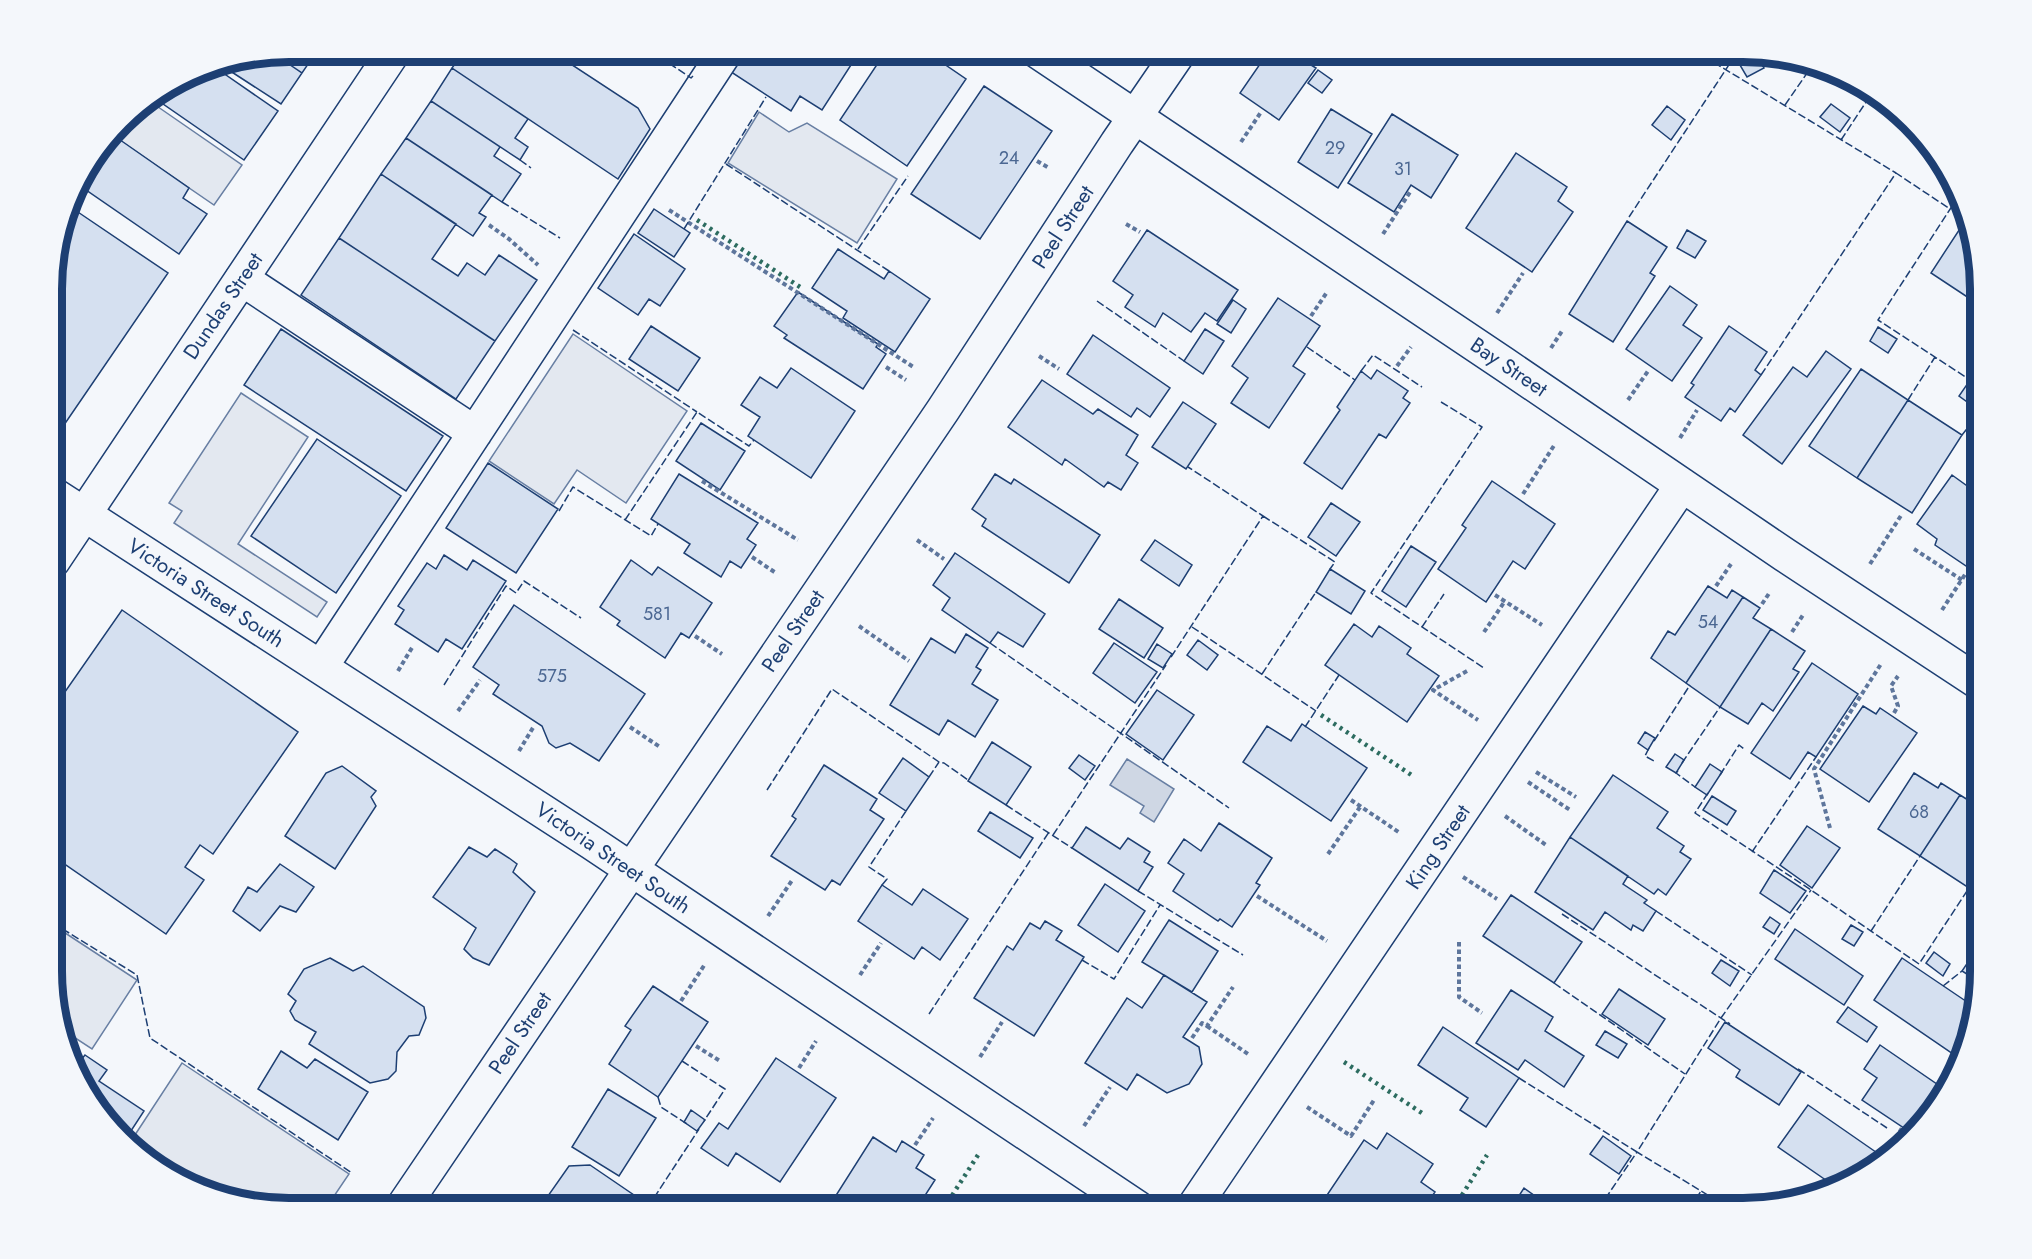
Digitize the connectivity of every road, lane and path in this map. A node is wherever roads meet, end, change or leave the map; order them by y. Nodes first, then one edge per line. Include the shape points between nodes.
1 (387, 62) edge
2 (719, 62) edge
3 (1053, 62) edge
4 (1172, 62) edge
5 (1261, 112) dead end
6 (1135, 117) junction
7 (1235, 151) dead end
8 (1037, 160) dead end
9 (1049, 168) dead end
10 (636, 188) junction
11 (1410, 192) dead end
12 (1126, 224) dead end
13 (489, 225) dead end
14 (1140, 232) dead end
15 (1382, 236) dead end
16 (1523, 273) dead end
17 (242, 279) junction
18 (1332, 285) dead end
19 (571, 287) junction
20 (1311, 316) dead end
21 (1492, 321) dead end
22 (1562, 332) dead end
23 (1415, 340) dead end
24 (1551, 349) dead end
25 (1039, 356) dead end
26 (1398, 366) dead end
27 (886, 367) dead end
28 (915, 368) dead end
29 (1059, 369) dead end
30 (1648, 371) dead end
31 (906, 380) dead end
32 (1621, 409) dead end
33 (1697, 410) dead end
34 (475, 433) junction
35 (1558, 439) dead end
36 (1676, 446) dead end
37 (702, 481) dead end
38 (1682, 485) junction
39 (1523, 494) dead end
40 (62, 500) edge
41 (84, 514) junction
42 (1902, 514) dead end
43 (798, 540) dead end
44 (917, 540) dead end
45 (62, 547) edge
46 (1914, 549) dead end
47 (752, 557) dead end
48 (944, 559) dead end
49 (1734, 560) dead end
50 (1864, 572) dead end
51 (776, 573) dead end
52 (1966, 573) dead end
53 (1962, 580) junction
54 (1716, 586) dead end
55 (1774, 586) dead end
56 (1495, 595) dead end
57 (1505, 601) junction
58 (1762, 604) dead end
59 (1807, 608) dead end
60 (1936, 619) dead end
61 (859, 626) dead end
62 (1544, 626) dead end
63 (1484, 632) dead end
64 (1792, 632) dead end
65 (695, 636) dead end
66 (413, 646) dead end
67 (722, 654) dead end
68 (1884, 660) dead end
69 (909, 661) dead end
70 (321, 667) junction
71 (1467, 671) dead end
72 (1901, 671) dead end
73 (395, 675) dead end
74 (1970, 677) edge
75 (480, 680) dead end
76 (1894, 713) dead end
77 (456, 715) dead end
78 (1480, 721) dead end
79 (534, 726) dead end
80 (630, 727) dead end
81 (660, 747) dead end
82 (516, 756) dead end
83 (1530, 767) dead end
84 (1523, 779) dead end
85 (1576, 798) dead end
86 (1351, 800) dead end
87 (1360, 807) junction
88 (1570, 810) dead end
89 (1500, 814) dead end
90 (1830, 828) dead end
91 (1404, 835) dead end
92 (1546, 844) dead end
93 (1328, 854) dead end
94 (631, 869) junction
95 (1461, 876) dead end
96 (792, 879) dead end
97 (1257, 896) dead end
98 (1497, 899) dead end
99 (765, 920) dead end
100 (1459, 942) dead end
101 (881, 943) dead end
102 (1332, 944) dead end
103 (707, 961) dead end
104 (856, 980) dead end
105 (1233, 987) dead end
106 (681, 1001) dead end
107 (1482, 1013) dead end
108 (1002, 1022) dead end
109 (1207, 1026) junction
110 (820, 1036) dead end
111 (1192, 1038) dead end
112 (696, 1046) dead end
113 (1255, 1059) dead end
114 (720, 1061) dead end
115 (977, 1061) dead end
116 (799, 1068) dead end
117 (1110, 1087) dead end
118 (1374, 1100) dead end
119 (1304, 1105) dead end
120 (936, 1113) dead end
121 (1899, 1129) dead end
122 (1081, 1130) dead end
123 (1903, 1132) edge
124 (915, 1146) dead end
125 (409, 1198) edge
126 (1123, 1198) edge
127 (1200, 1198) edge

1 - 17 street, Dundas Street
2 - 10 street
3 - 6 street, Bay Street
4 - 6 street, Peel Street
5 - 7 path
6 - 38 street, Bay Street
6 - 94 street, Peel Street via 943,410
8 - 9 path
10 - 19 street
10 - 28 path
11 - 15 path
12 - 14 path
13 - 19 path via 531,261
16 - 21 path
17 - 34 street
17 - 41 street, Dundas Street
18 - 20 path
19 - 34 street
22 - 24 path
23 - 26 path
25 - 29 path
27 - 31 path
30 - 32 path
33 - 36 path
34 - 70 street
35 - 39 path
37 - 43 path
38 - 74 street, Bay Street
38 - 127 street, King Street
40 - 41 street, Victoria Street South
41 - 45 street, Dundas Street
41 - 70 street, Victoria Street South
42 - 50 path
44 - 48 path
46 - 53 path
47 - 51 path
49 - 54 path
52 - 53 path
53 - 60 path
55 - 58 path
56 - 57 path
57 - 62 path
57 - 63 path
59 - 64 path
61 - 69 path
65 - 67 path
66 - 73 path
68 - 90 path via 1814,769
70 - 94 street, Victoria Street South
71 - 78 path via 1433,690
72 - 76 path via 1891,686 1898,706
75 - 77 path
79 - 82 path
80 - 81 path
83 - 85 path
84 - 88 path
86 - 87 path
87 - 91 path
87 - 93 path
89 - 92 path
94 - 125 street, Peel Street
94 - 126 street, Victoria Street South
95 - 98 path
96 - 99 path
97 - 102 path
100 - 107 path via 1459,997
101 - 104 path
103 - 106 path
105 - 109 path
108 - 115 path
109 - 111 path via 1202,1023
109 - 113 path
110 - 116 path
112 - 114 path
117 - 122 path
118 - 119 path via 1351,1136
120 - 124 path
121 - 123 path

